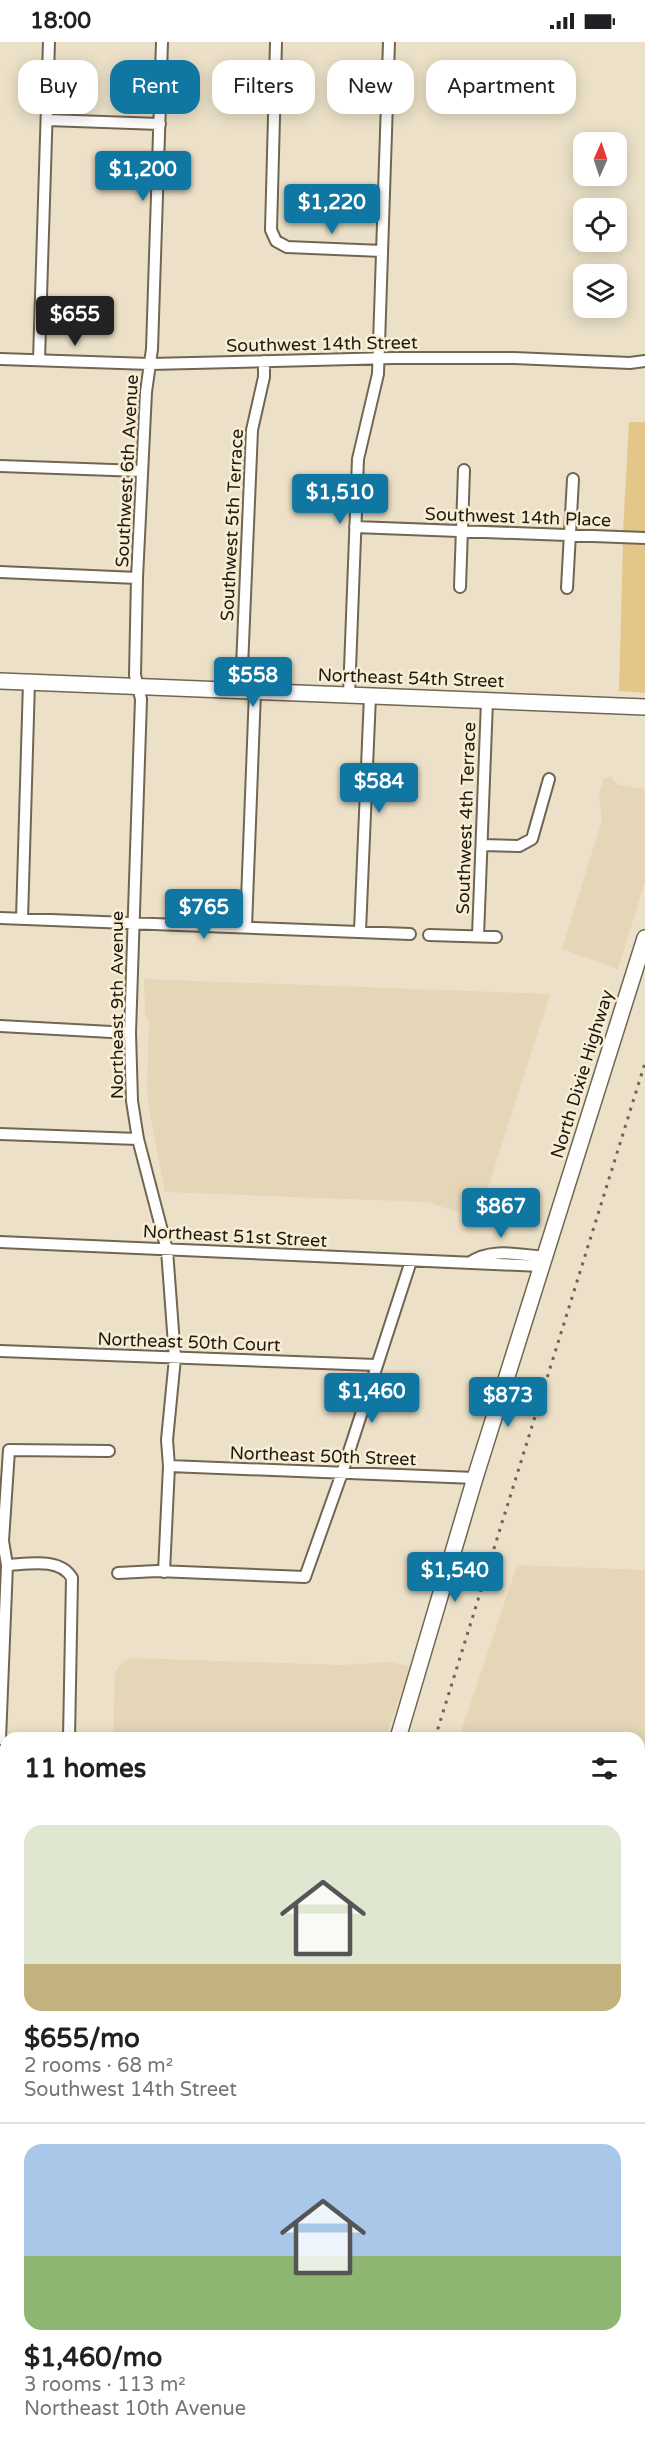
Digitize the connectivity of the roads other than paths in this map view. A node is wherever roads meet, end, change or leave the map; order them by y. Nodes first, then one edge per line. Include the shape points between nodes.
1 (49, 42) edge
2 (162, 42) edge
3 (276, 42) edge
4 (388, 42) edge
5 (47, 120) junction
6 (160, 124) junction
7 (382, 251) junction
8 (0, 359) edge
9 (378, 359) junction
10 (39, 360) junction
11 (645, 361) edge
12 (264, 362) junction
13 (150, 364) junction
14 (0, 466) edge
15 (464, 470) dead end
16 (141, 471) junction
17 (573, 479) dead end
18 (355, 527) junction
19 (462, 532) junction
20 (570, 535) junction
21 (645, 538) edge
22 (0, 572) edge
23 (137, 578) junction
24 (460, 587) dead end
25 (567, 588) dead end
26 (0, 681) edge
27 (29, 682) junction
28 (139, 686) junction
29 (248, 691) junction
30 (350, 695) junction
31 (370, 696) junction
32 (488, 701) junction
33 (645, 707) edge
34 (549, 779) dead end
35 (482, 845) junction
36 (0, 918) edge
37 (22, 919) junction
38 (133, 924) junction
39 (246, 927) junction
40 (360, 931) junction
41 (410, 934) dead end
42 (429, 935) dead end
43 (478, 936) junction
44 (496, 938) dead end
45 (645, 938) edge
46 (0, 1026) edge
47 (130, 1033) junction
48 (0, 1134) edge
49 (138, 1139) junction
50 (0, 1242) edge
51 (168, 1250) junction
52 (411, 1261) junction
53 (543, 1262) junction
54 (0, 1351) edge
55 (175, 1358) junction
56 (376, 1365) junction
57 (109, 1451) dead end
58 (169, 1466) junction
59 (342, 1473) junction
60 (475, 1478) junction
61 (2, 1541) edge
62 (7, 1565) junction
63 (164, 1572) junction
64 (118, 1573) dead end
65 (0, 1732) edge
66 (69, 1732) edge
67 (400, 1732) edge

1 - 5 street
2 - 6 street, Southwest 6th Avenue
3 - 7 street via 271,230 276,241 287,247
4 - 7 street
5 - 6 street
5 - 10 street
6 - 13 street, Southwest 6th Avenue
7 - 9 street
8 - 10 street, Southwest 14th Street
9 - 11 street, Southwest 14th Street
9 - 12 street, Southwest 14th Street
9 - 18 street via 375,390 358,459
10 - 13 street, Southwest 14th Street
12 - 13 street, Southwest 14th Street
12 - 29 street, Southwest 5th Terrace via 252,430
13 - 16 street, Southwest 6th Avenue
14 - 16 street
15 - 19 street
16 - 23 street, Southwest 6th Avenue
17 - 20 street
18 - 19 street, Southwest 14th Place
18 - 30 street
19 - 20 street, Southwest 14th Place
19 - 24 street
20 - 21 street, Southwest 14th Place
20 - 25 street
22 - 23 street
23 - 28 street, Southwest 6th Avenue via 135,675
26 - 27 main road, Northeast 54th Street
27 - 28 main road, Northeast 54th Street
27 - 37 street
28 - 29 main road, Northeast 54th Street
28 - 38 street, Northeast 9th Avenue
29 - 30 main road, Northeast 54th Street
29 - 39 street, Southwest 5th Terrace
30 - 31 main road, Northeast 54th Street
31 - 32 main road, Northeast 54th Street
31 - 40 street
32 - 33 main road, Northeast 54th Street
32 - 35 street, Southwest 4th Terrace
34 - 35 street via 532,839 519,846
35 - 43 street, Southwest 4th Terrace
36 - 37 street
37 - 38 street
38 - 39 street
38 - 47 street, Northeast 9th Avenue
39 - 40 street
40 - 41 street
42 - 43 street
43 - 44 street
45 - 53 main road, North Dixie Highway
46 - 47 street
47 - 49 street, Northeast 9th Avenue via 132,1101
48 - 49 street
49 - 51 street, Northeast 9th Avenue
50 - 51 street, Northeast 51st Street
51 - 52 street, Northeast 51st Street
51 - 55 street, Northeast 9th Avenue
52 - 53 street, Northeast 51st Street via 469,1263 479,1256 496,1253
52 - 56 street
53 - 60 main road, North Dixie Highway
54 - 55 street, Northeast 50th Court
55 - 56 street, Northeast 50th Court
55 - 58 street, Northeast 9th Avenue via 167,1440
56 - 59 street
57 - 61 street via 9,1450
58 - 59 street, Northeast 50th Street
58 - 63 street, Northeast 9th Avenue
59 - 60 street, Northeast 50th Street
59 - 63 street via 304,1577
60 - 67 main road, North Dixie Highway
61 - 62 street
62 - 65 street
62 - 66 street via 58,1566 72,1578
63 - 64 street

